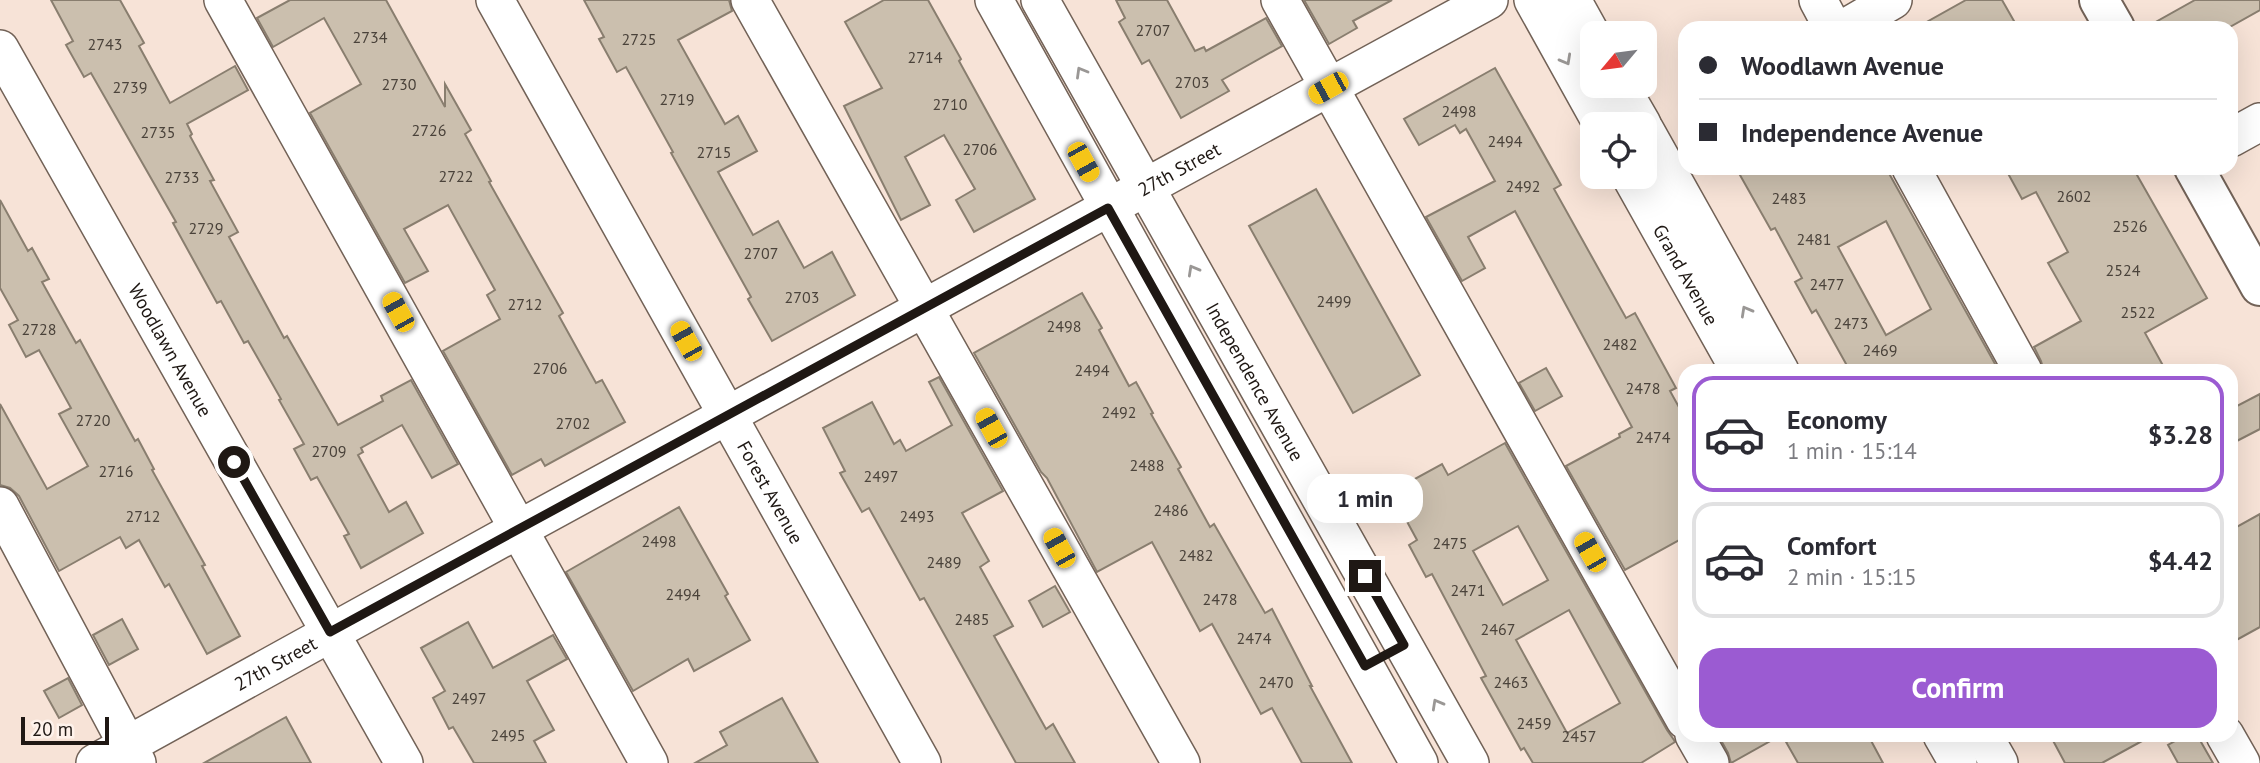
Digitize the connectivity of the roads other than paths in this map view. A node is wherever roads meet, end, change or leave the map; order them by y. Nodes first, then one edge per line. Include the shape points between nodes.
1 (223, 0) edge
2 (495, 0) edge
3 (750, 0) edge
4 (994, 0) edge
5 (1040, 0) edge
6 (1280, 0) edge
7 (1489, 0) edge
8 (1533, 0) edge
9 (1572, 0) edge
10 (1818, 0) edge
11 (1893, 0) edge
12 (2099, 0) edge
13 (1584, 21) edge
14 (1829, 21) edge
15 (1857, 21) edge
16 (2111, 21) edge
17 (0, 49) edge
18 (1328, 88) junction
19 (1595, 112) edge
20 (2260, 122) edge
21 (2238, 134) edge
22 (1657, 151) edge
23 (1915, 175) edge
24 (2198, 175) edge
25 (1146, 187) junction
26 (1638, 189) edge
27 (1108, 208) junction
28 (2260, 286) edge
29 (924, 308) junction
30 (1736, 364) edge
31 (1776, 364) edge
32 (2019, 364) edge
33 (727, 415) junction
34 (0, 506) edge
35 (519, 529) junction
36 (330, 632) junction
37 (1404, 645) junction
38 (1365, 666) junction
39 (1678, 708) edge
40 (1698, 742) edge
41 (1946, 742) edge
42 (1987, 742) edge
43 (2229, 742) edge
44 (132, 754) edge
45 (95, 763) edge
46 (404, 763) edge
47 (649, 763) edge
48 (922, 763) edge
49 (1181, 763) edge
50 (1419, 763) edge
51 (1470, 763) edge
52 (1710, 763) edge
53 (1958, 763) edge
54 (1999, 763) edge
55 (2241, 763) edge

1 - 35 street
2 - 33 street, Forest Avenue
3 - 29 street
4 - 27 street
25 -> 5 street, Independence Avenue
6 - 18 street
7 - 18 street, 27th Street
8 -> 19 street
9 - 13 street
10 - 14 street
11 - 15 street
12 - 16 main road
17 - 36 street, Woodlawn Avenue
18 - 25 street, 27th Street
18 - 39 street
20 - 21 street
31 -> 22 street
23 - 32 street
24 - 28 main road
25 - 27 street, 27th Street
37 -> 25 street, Independence Avenue
26 - 30 street, Grand Avenue
27 - 29 street, 27th Street
27 - 38 street
29 - 33 street, 27th Street
29 - 49 street
33 - 35 street, 27th Street
33 - 48 street, Forest Avenue
34 - 44 street
35 - 36 street, 27th Street
35 - 47 street
36 - 44 street, 27th Street
36 - 46 street, Woodlawn Avenue
37 - 38 street
51 -> 37 street, Independence Avenue
38 - 50 street
40 - 52 street
41 - 53 street
42 - 54 street
43 - 55 street
44 - 45 street, 27th Street

